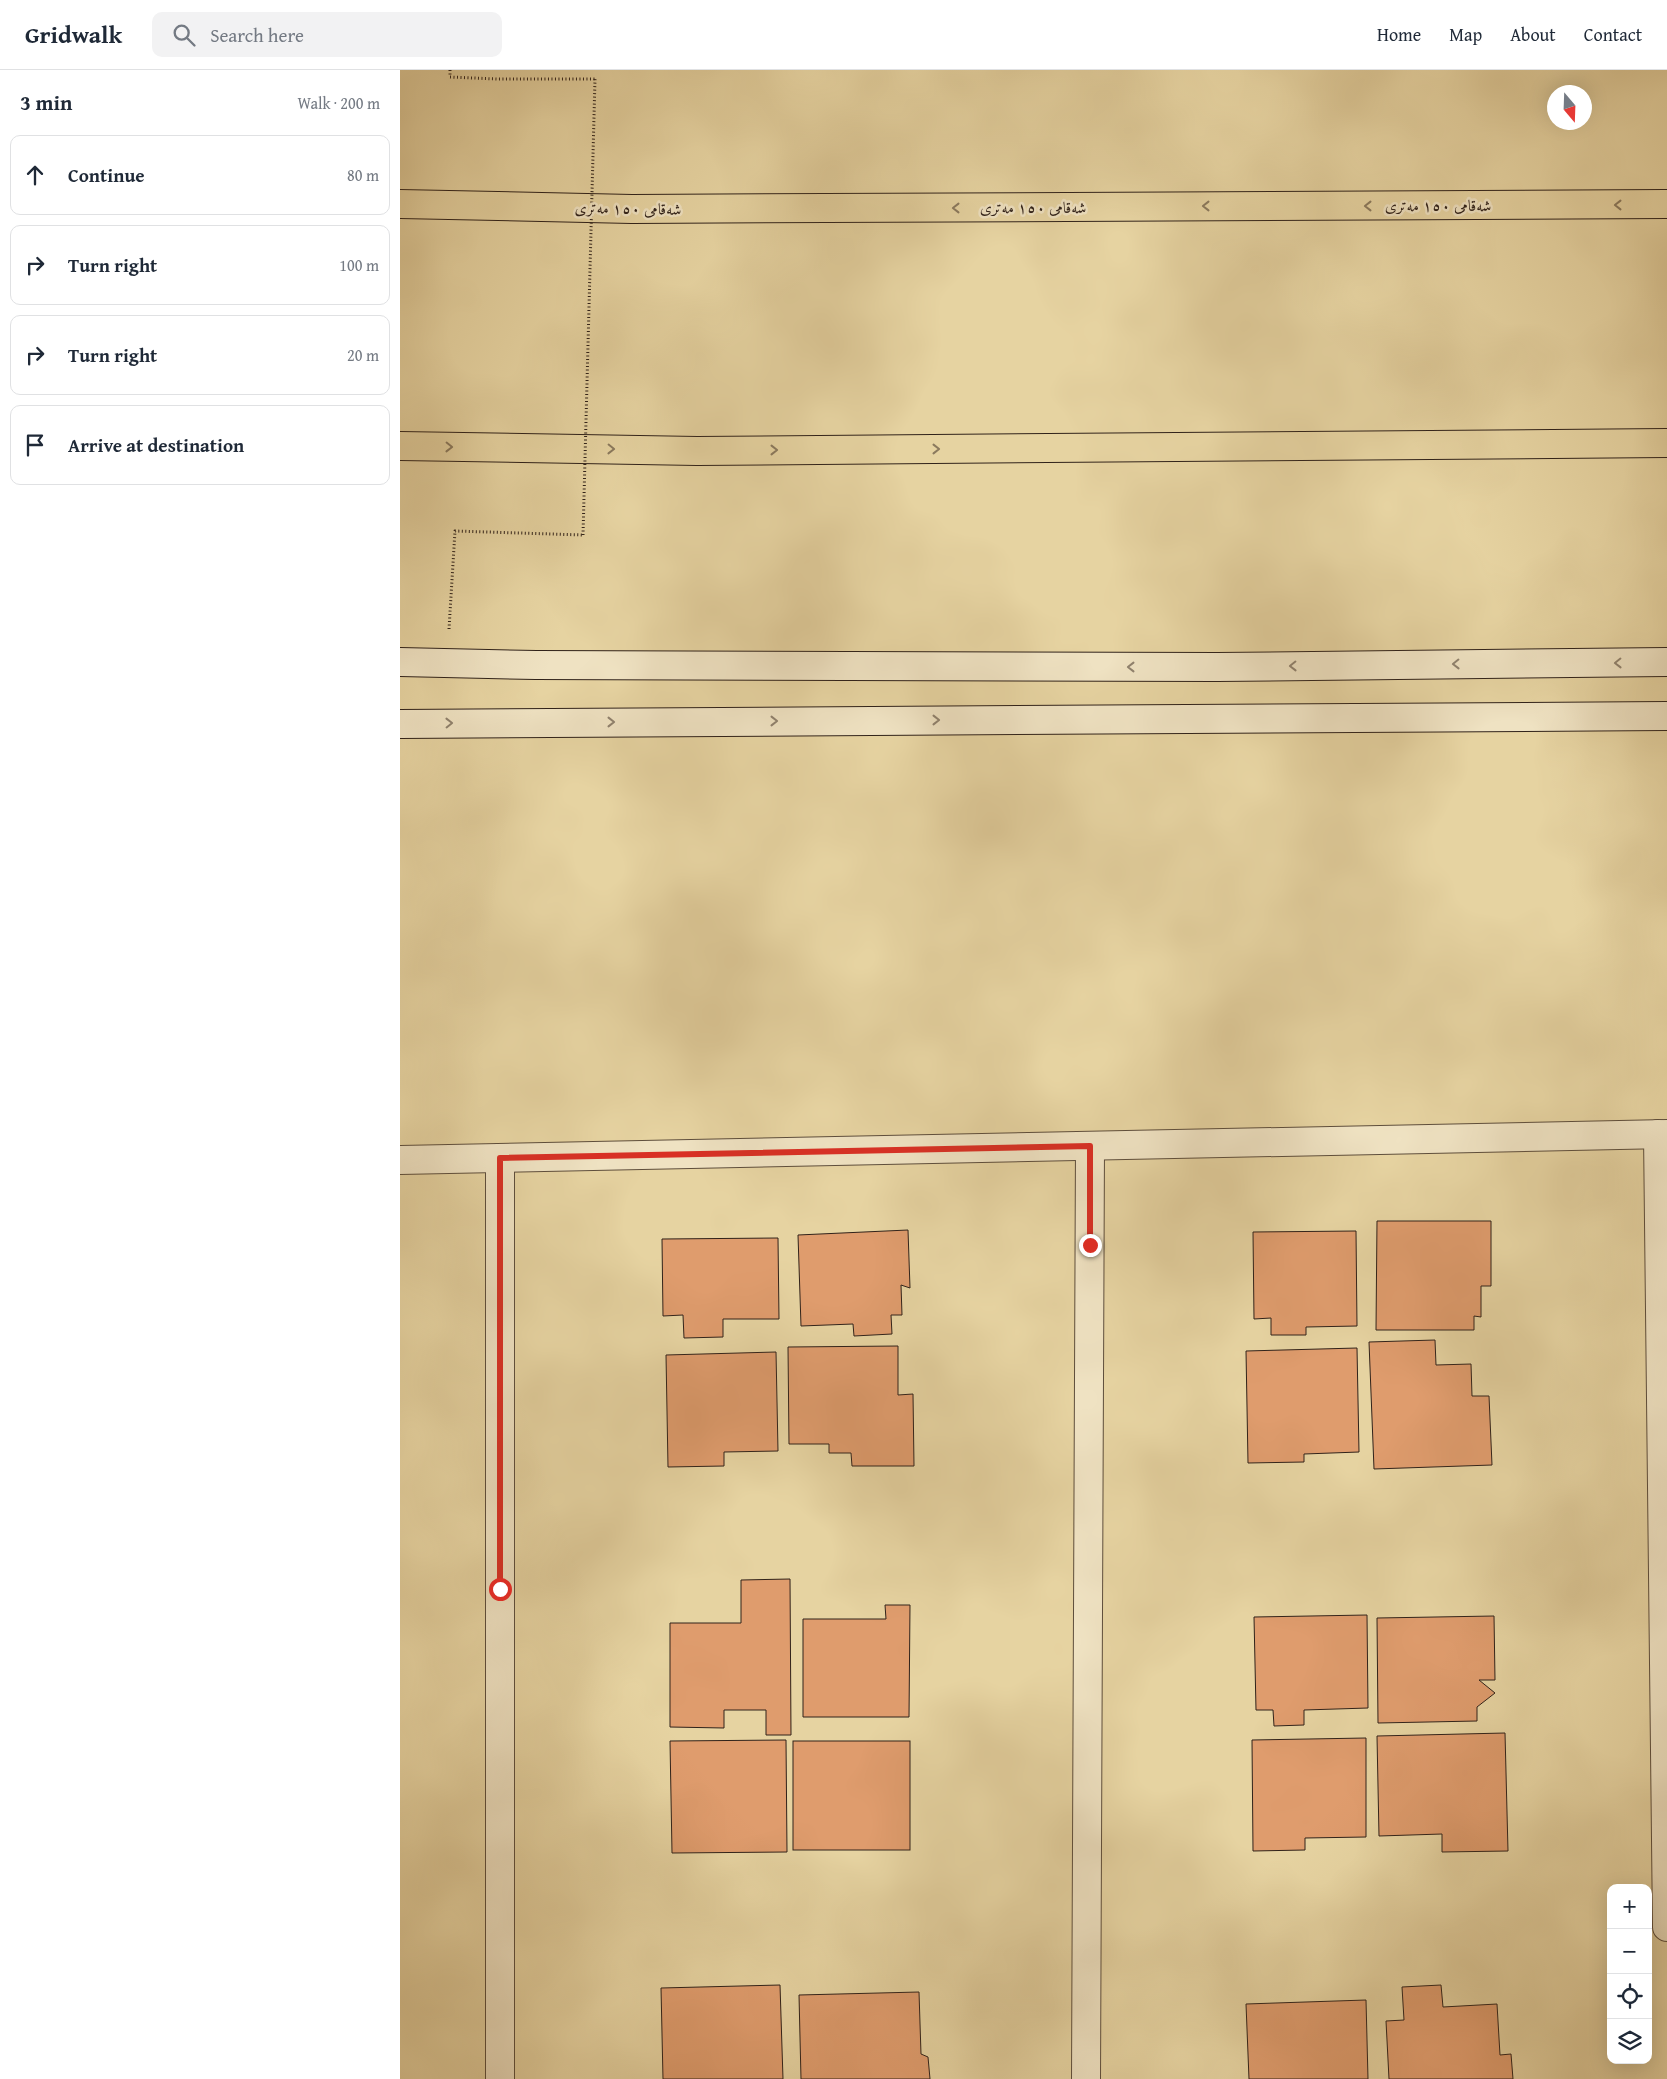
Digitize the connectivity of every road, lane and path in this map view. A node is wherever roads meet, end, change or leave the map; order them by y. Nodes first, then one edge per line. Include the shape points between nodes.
1 (450, 70) edge
2 (400, 204) edge
3 (1667, 204) edge
4 (1667, 443) edge
5 (400, 446) edge
6 (482, 532) dead end
7 (400, 662) edge
8 (1667, 662) edge
9 (1667, 716) edge
10 (400, 724) edge
11 (1663, 1134) edge
12 (1090, 1146) junction
13 (500, 1158) junction
14 (400, 1160) edge
15 (1667, 1927) edge
16 (500, 2079) edge
17 (1086, 2079) edge

1 - 6 path, bridge via 450,77 498,80 595,79 583,535
3 -> 2 highway, شەقامی ١٥٠ مەتری via 632,209
5 -> 4 highway via 707,450
8 -> 7 street via 1217,667
10 -> 9 street
11 - 12 street
11 - 15 street
12 - 13 street
12 - 17 street
13 - 14 street
13 - 16 street

